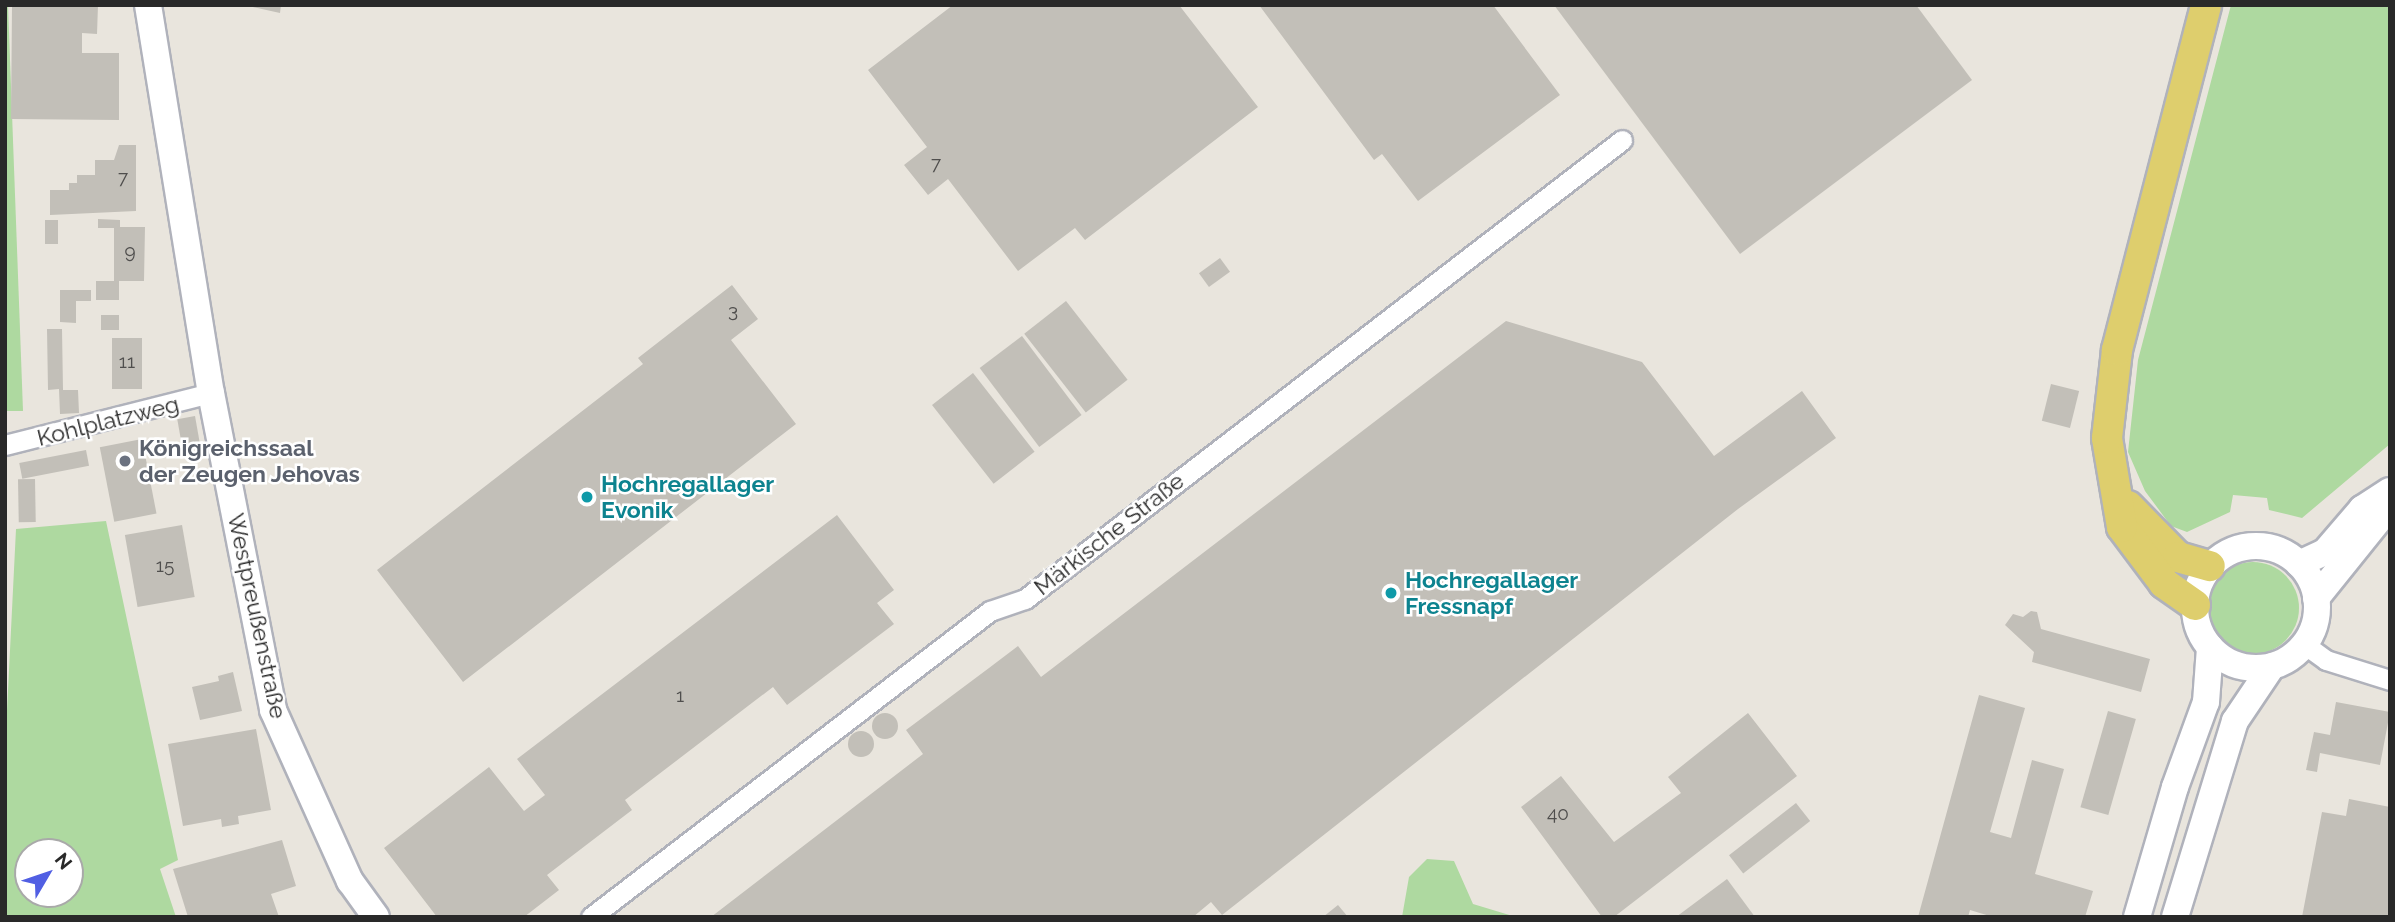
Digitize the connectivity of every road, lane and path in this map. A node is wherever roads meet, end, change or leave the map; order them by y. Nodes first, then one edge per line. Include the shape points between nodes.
1 (148, 5) edge
2 (2206, 5) edge
3 (1622, 140) dead end
4 (211, 393) junction
5 (5, 445) edge
6 (2390, 491) edge
7 (2116, 492) junction
8 (2390, 506) edge
9 (2299, 564) junction
10 (2210, 566) junction
11 (2316, 598) junction
12 (2195, 605) junction
13 (2304, 644) junction
14 (2210, 647) junction
15 (2272, 666) junction
16 (2390, 680) edge
17 (376, 917) edge
18 (591, 917) edge
19 (2137, 917) edge
20 (2175, 917) edge

1 - 4 main road, Westpreußenstraße
2 - 7 main road via 2117,350 2107,438
3 - 18 street, Märkische Straße via 1025,599 990,611
4 - 5 street, Kohlplatzweg
4 - 17 main road, Westpreußenstraße via 273,710 350,881
6 - 9 main road via 2362,509 2325,552
7 - 10 main road via 2178,557
7 - 12 main road via 2122,527 2164,583
8 - 11 main road
9 - 10 main road via 2285,553 2251,546 2222,556
9 - 11 main road
10 - 12 main road
11 - 13 main road via 2315,622
12 - 14 main road via 2199,627
13 - 15 main road
13 - 16 street via 2326,660
14 - 15 main road via 2238,665
14 - 19 main road via 2206,702 2175,787
15 - 20 main road via 2235,721

